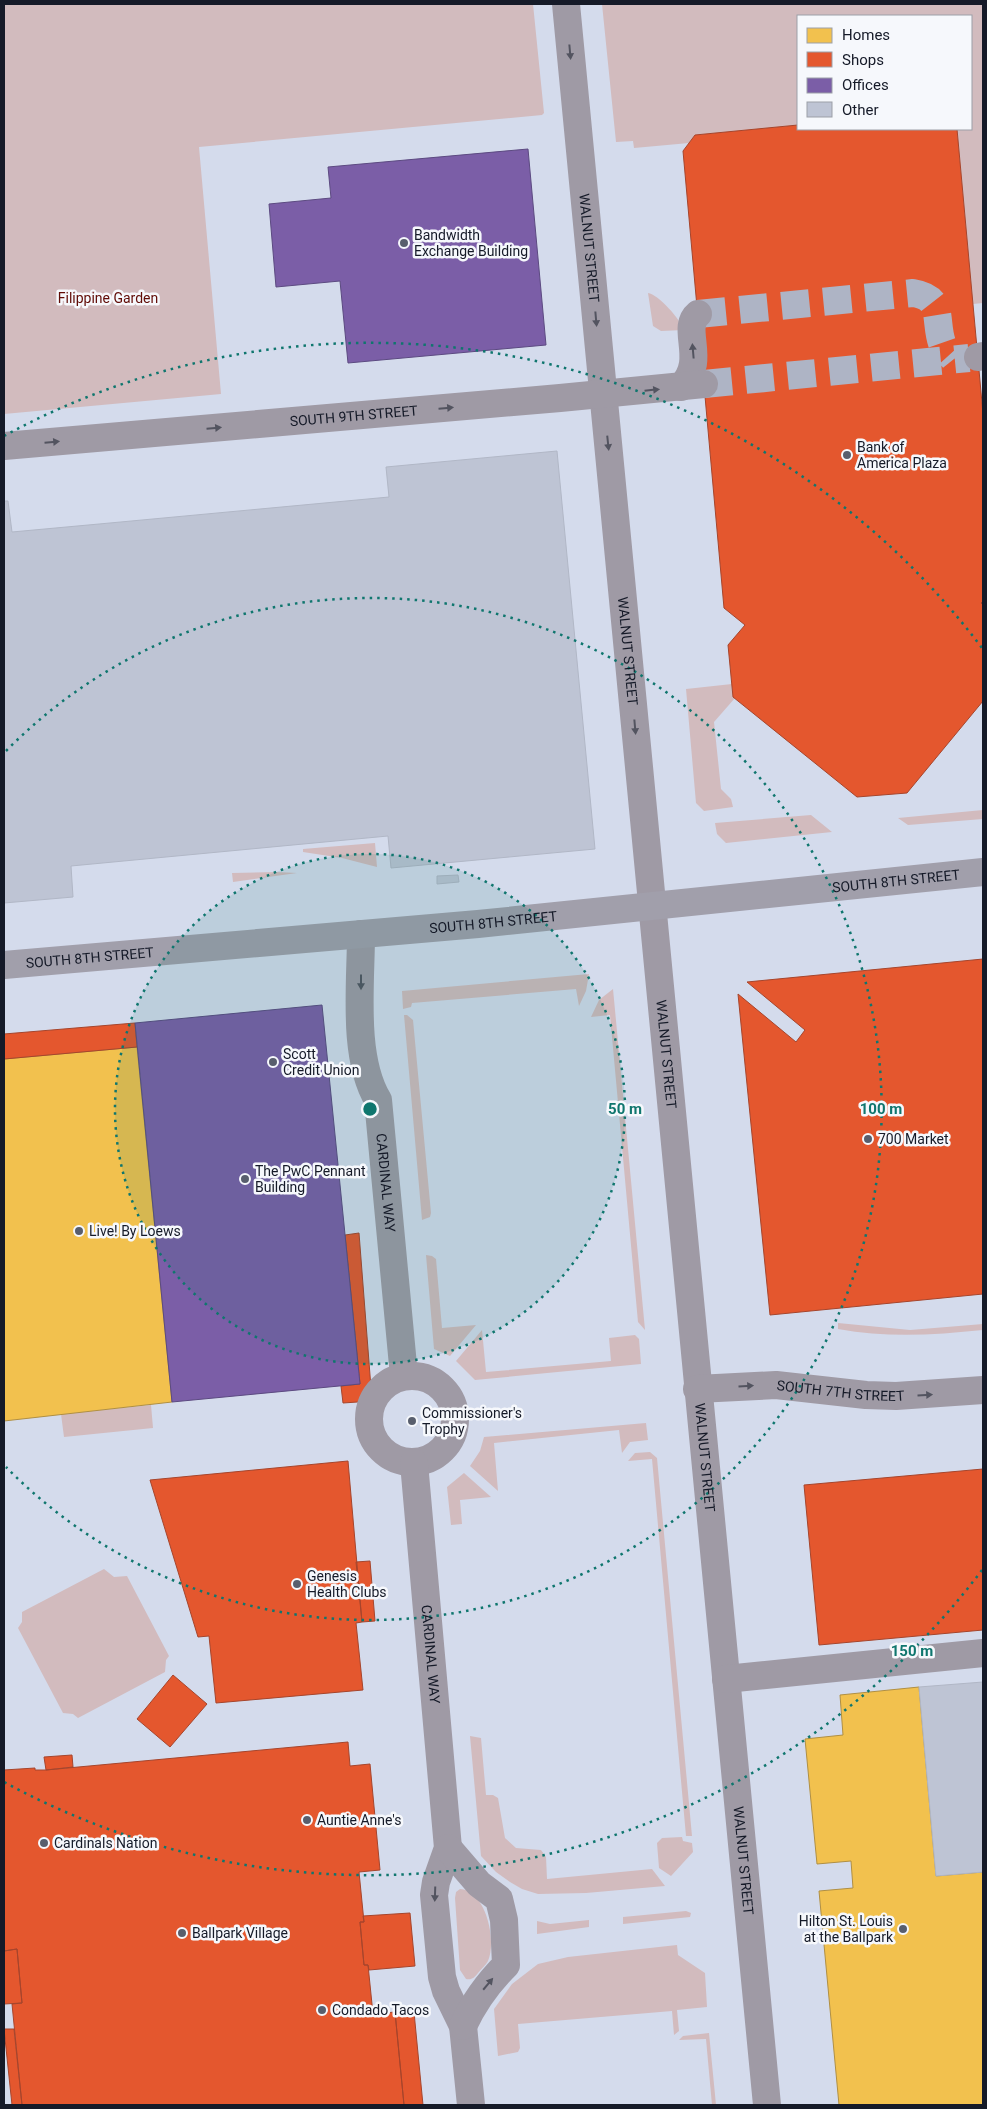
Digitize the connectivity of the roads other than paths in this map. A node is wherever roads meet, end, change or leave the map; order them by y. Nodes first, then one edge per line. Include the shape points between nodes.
1 (566, 4) edge
2 (698, 314) dead end
3 (604, 395) junction
4 (4, 446) edge
5 (983, 872) edge
6 (652, 906) junction
7 (361, 934) junction
8 (4, 965) edge
9 (404, 1376) junction
10 (697, 1389) junction
11 (983, 1390) edge
12 (414, 1463) junction
13 (983, 1653) edge
14 (726, 1679) junction
15 (448, 1848) junction
16 (463, 2026) junction
17 (471, 2105) edge
18 (767, 2105) edge

1 -> 3 street, WALNUT STREET
3 -> 2 street, SOUTH 9TH STREET via 693,386 689,379 693,370 691,330
4 -> 3 street, SOUTH 9TH STREET
3 -> 6 street, WALNUT STREET
5 - 6 main road, SOUTH 8TH STREET
6 - 7 main road, SOUTH 8TH STREET
6 - 10 street, WALNUT STREET
7 - 8 main road, SOUTH 8TH STREET
7 -> 9 street, CARDINAL WAY via 361,1040 367,1078 378,1100
9 - 12 street via 379,1390 368,1417 376,1445 387,1455
9 - 12 street via 431,1380 442,1388 455,1412 455,1427 450,1441 428,1460
10 -> 11 street, SOUTH 7TH STREET via 776,1385 866,1396
10 - 14 street, WALNUT STREET
12 - 15 street, CARDINAL WAY
13 - 14 street
14 - 18 street, WALNUT STREET
15 -> 16 street, CARDINAL WAY via 434,1896 442,1977
16 -> 15 street via 483,1990 506,1965 507,1943 499,1899 480,1884
16 - 17 street, CARDINAL WAY

